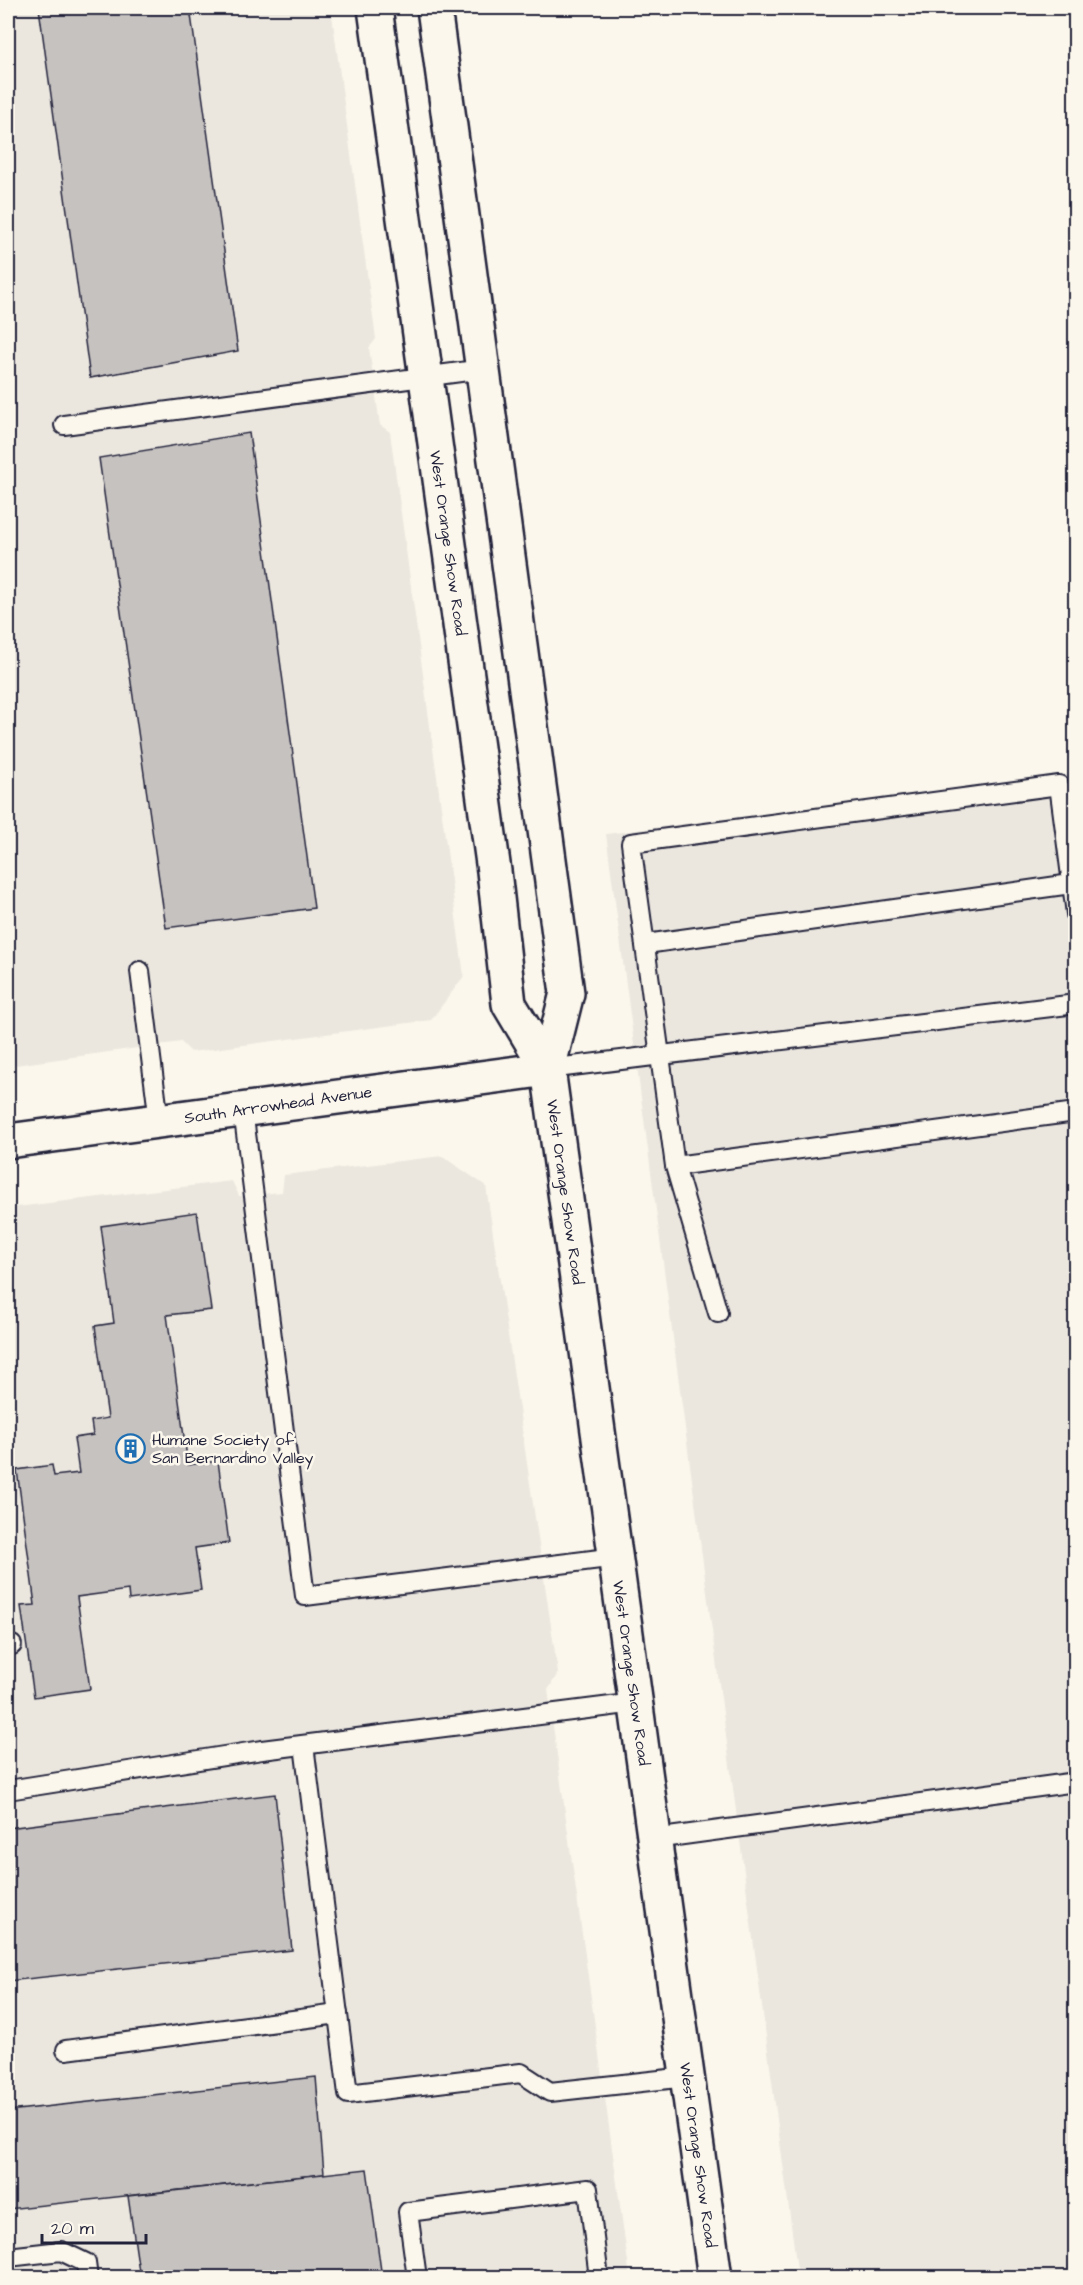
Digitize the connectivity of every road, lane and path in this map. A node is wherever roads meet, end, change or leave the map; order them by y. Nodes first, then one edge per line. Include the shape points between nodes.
1 (375, 8) edge
2 (434, 8) edge
3 (483, 369) junction
4 (425, 378) junction
5 (64, 425) dead end
6 (1067, 784) edge
7 (1071, 884) junction
8 (1076, 914) edge
9 (646, 944) junction
10 (140, 971) dead end
11 (1076, 1004) edge
12 (659, 1055) junction
13 (548, 1069) junction
14 (243, 1110) junction
15 (1076, 1112) edge
16 (159, 1121) junction
17 (8, 1141) edge
18 (675, 1166) junction
19 (718, 1313) dead end
20 (616, 1557) junction
21 (635, 1703) junction
22 (304, 1745) junction
23 (1076, 1782) edge
24 (8, 1790) edge
25 (654, 1839) junction
26 (338, 2014) junction
27 (66, 2050) dead end
28 (687, 2076) junction
29 (8, 2257) edge
30 (88, 2277) edge
31 (417, 2277) edge
32 (599, 2277) edge
33 (714, 2277) edge

1 - 4 main road, West Orange Show Road
2 - 3 main road, West Orange Show Road
3 - 4 lane
3 - 13 main road, West Orange Show Road via 567,993
4 - 5 lane
4 - 13 main road, West Orange Show Road via 509,1004
6 - 7 lane
6 - 9 lane via 631,843
7 - 8 lane
7 - 9 lane
9 - 12 lane
10 - 16 lane
11 - 12 lane
12 - 13 lane
12 - 18 lane
13 - 14 main road, South Arrowhead Avenue
13 - 20 main road, West Orange Show Road
14 - 16 main road, South Arrowhead Avenue
14 - 20 lane via 305,1596
15 - 18 lane
16 - 17 main road, South Arrowhead Avenue
18 - 19 lane
20 - 21 main road, West Orange Show Road
21 - 22 lane
21 - 25 main road, West Orange Show Road
22 - 24 lane
22 - 26 lane
23 - 25 lane
25 - 28 main road, West Orange Show Road
26 - 27 lane
26 - 28 lane via 348,2094 521,2073 550,2092
28 - 33 main road, West Orange Show Road
29 - 30 lane via 61,2251 86,2263
31 - 32 lane via 408,2211 588,2189

